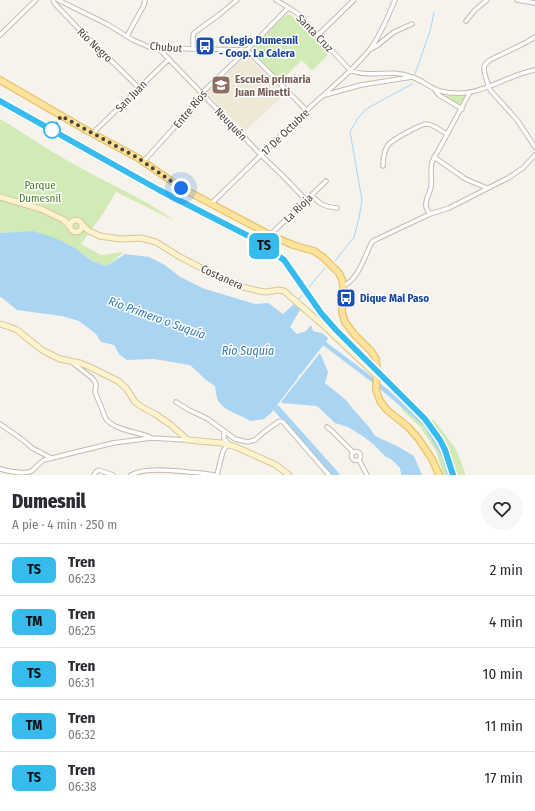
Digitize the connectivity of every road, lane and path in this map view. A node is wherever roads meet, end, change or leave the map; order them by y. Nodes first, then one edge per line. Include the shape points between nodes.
1 (36, 0) edge
2 (53, 0) edge
3 (58, 0) edge
4 (146, 0) edge
5 (237, 0) edge
6 (276, 0) edge
7 (354, 0) edge
8 (395, 0) edge
9 (487, 0) edge
10 (517, 0) edge
11 (535, 3) edge
12 (288, 8) junction
13 (466, 21) dead end
14 (412, 24) dead end
15 (0, 35) edge
16 (126, 36) junction
17 (317, 36) junction
18 (535, 37) edge
19 (156, 47) junction
20 (193, 49) junction
21 (370, 49) junction
22 (247, 50) junction
23 (168, 59) junction
24 (350, 70) junction
25 (535, 70) edge
26 (412, 77) junction
27 (0, 80) edge
28 (489, 87) junction
29 (139, 88) junction
30 (435, 89) junction
31 (470, 92) junction
32 (202, 94) junction
33 (324, 95) junction
34 (462, 109) junction
35 (307, 111) junction
36 (94, 134) junction
37 (447, 134) junction
38 (535, 147) edge
39 (261, 155) junction
40 (535, 155) edge
41 (434, 157) junction
42 (144, 161) junction
43 (383, 166) dead end
44 (326, 181) dead end
45 (487, 188) junction
46 (312, 196) junction
47 (0, 197) edge
48 (306, 200) junction
49 (212, 204) junction
50 (337, 208) dead end
51 (430, 214) junction
52 (64, 220) junction
53 (73, 221) junction
54 (82, 225) junction
55 (70, 227) junction
56 (80, 231) junction
57 (89, 231) junction
58 (270, 235) junction
59 (343, 286) junction
60 (0, 324) edge
61 (72, 362) junction
62 (377, 376) junction
63 (176, 402) dead end
64 (0, 424) edge
65 (327, 427) dead end
66 (224, 431) junction
67 (151, 438) junction
68 (188, 440) junction
69 (228, 444) junction
70 (353, 452) junction
71 (51, 458) junction
72 (359, 460) junction
73 (0, 469) edge
74 (154, 473) edge
75 (135, 474) edge
76 (94, 475) edge
77 (113, 475) edge
78 (131, 475) edge
79 (214, 475) edge
80 (217, 475) edge
81 (289, 475) edge
82 (330, 475) edge
83 (367, 475) edge
84 (439, 475) edge

1 - 15 street
2 - 29 street, Río Negro via 75,26
3 - 16 street, Chubut
4 - 16 street
5 - 20 street via 194,33
6 - 12 street, Santa Cruz
7 - 17 street
8 - 21 street, 17 De Octubre
9 - 13 street
10 - 11 street
12 - 17 street, Santa Cruz
12 - 22 street, Entre Ríos
14 - 21 street via 394,32
16 - 19 street, Chubut via 145,46
17 - 24 street, Santa Cruz
18 - 28 street via 484,65
19 - 20 street, Chubut
19 - 23 street, Neuquén
20 - 22 street, Chubut
21 - 24 street, 17 De Octubre
22 - 32 street, Entre Ríos
22 - 35 street
23 - 29 street, San Juan
23 - 32 street, Neuquén
24 - 26 street
24 - 33 street, 17 De Octubre
25 - 28 street
26 - 30 street
26 - 33 street via 361,85
27 - 36 main road
28 - 31 street
28 - 38 street via 517,120
29 - 36 street, San Juan
30 - 31 street via 452,93
30 - 34 street via 439,95
31 - 34 street
32 - 39 street, Neuquén
32 - 42 street, Entre Ríos
33 - 35 street, 17 De Octubre
34 - 37 street
35 - 39 street, 17 De Octubre
36 - 42 main road
37 - 41 street
37 - 43 street via 429,124 422,124 390,142 383,158
39 - 48 street, Neuquén
39 - 49 street, 17 De Octubre
40 - 45 street via 523,168
41 - 45 street via 464,178
41 - 51 street via 426,204
42 - 49 main road via 177,185
44 - 46 street, La Rioja
45 - 51 street via 449,208
46 - 48 street, La Rioja
46 - 50 street via 324,206
47 - 52 street, Costanera via 41,209
48 - 58 street, La Rioja
49 - 58 main road
51 - 59 street via 372,242 362,265 352,280
52 - 53 street, Costanera
52 - 55 street, Costanera
53 - 54 street, Costanera via 80,221
53 - 55 street
54 - 56 street
54 - 57 street, Costanera
55 - 56 street, Costanera via 75,232
56 - 57 street, Costanera
57 - 62 street, Costanera via 112,238 146,239 235,285 259,291 282,290
58 - 59 main road via 320,254 339,273
59 - 62 main road via 344,319 375,357
60 - 61 street via 17,330 42,350
61 - 67 street via 92,378 96,386 95,392 109,423
61 - 68 street via 90,367 122,384 135,402 171,425
62 - 84 main road via 376,390 380,401 418,438 432,458
63 - 66 street
64 - 71 street via 32,448
65 - 70 street
66 - 69 street via 224,438
66 - 82 street via 235,439 248,442 255,440 278,422 283,422
67 - 68 street
67 - 71 street via 113,442
68 - 69 street
69 - 80 street via 223,451
69 - 81 street via 276,465
70 - 72 street via 352,458
70 - 72 street via 360,453
71 - 73 street via 40,462 28,473
72 - 83 street
74 - 75 street via 143,471
74 - 79 street via 190,472
75 - 78 street
76 - 77 street via 99,470

